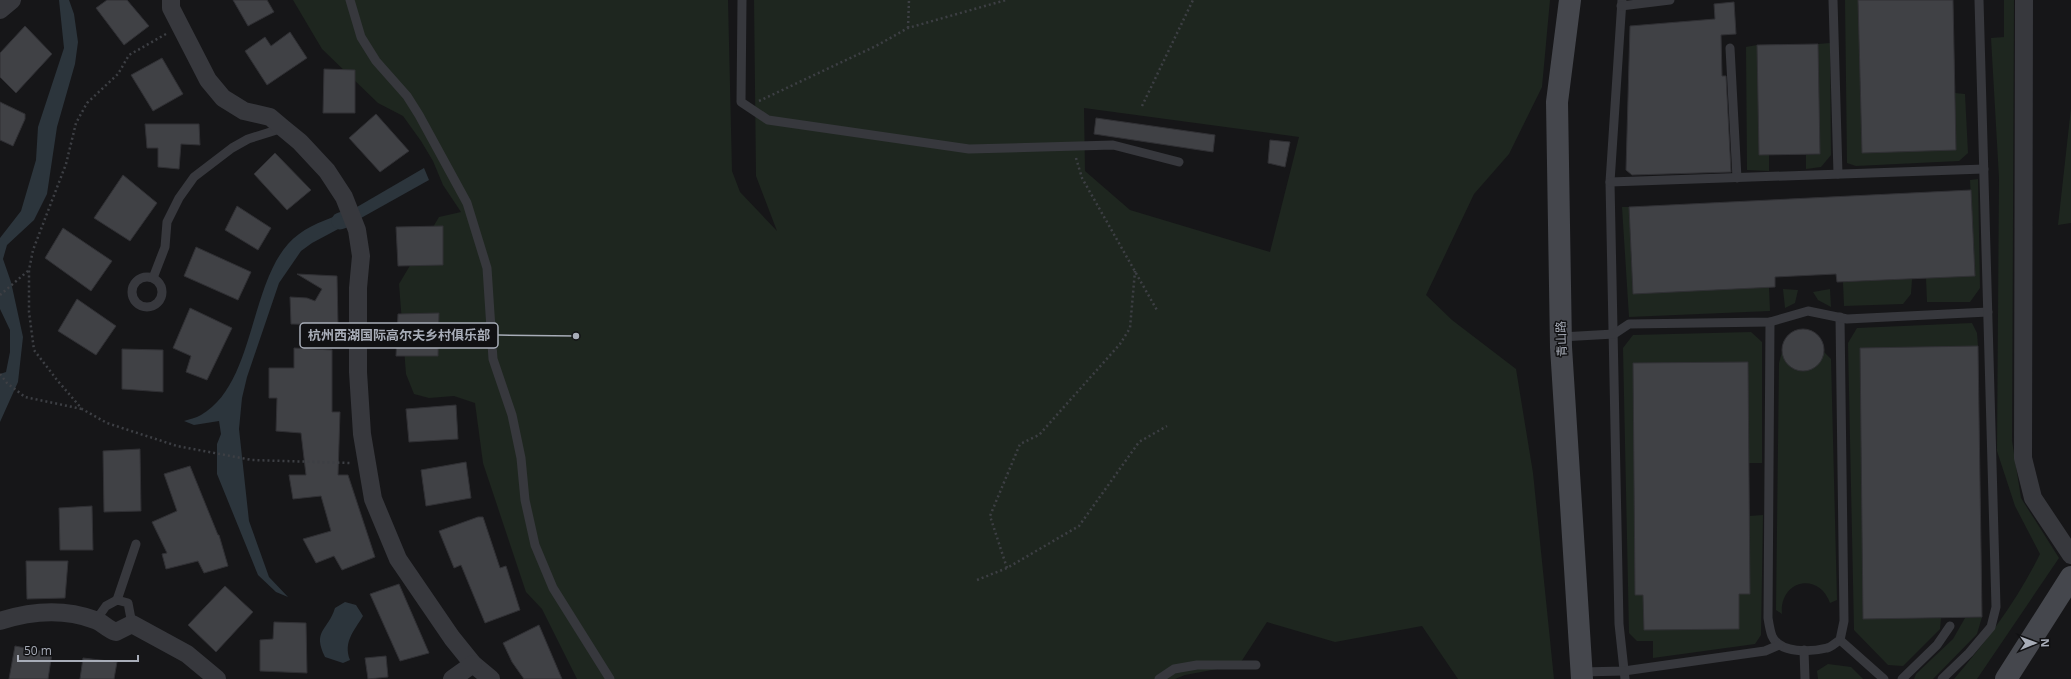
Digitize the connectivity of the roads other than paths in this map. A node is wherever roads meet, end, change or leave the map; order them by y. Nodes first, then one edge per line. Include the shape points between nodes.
1 (12, 0) edge
2 (350, 0) edge
3 (742, 0) edge
4 (1570, 0) edge
5 (1670, 0) edge
6 (1832, 0) edge
7 (1979, 0) edge
8 (2024, 0) edge
9 (168, 3) edge
10 (1621, 3) edge
11 (0, 10) edge
12 (1730, 48) dead end
13 (283, 128) junction
14 (1179, 162) dead end
15 (1984, 169) junction
16 (1838, 174) junction
17 (1737, 178) junction
18 (1610, 182) junction
19 (153, 278) dead end
20 (1988, 312) junction
21 (1840, 317) junction
22 (1770, 322) junction
23 (1614, 334) junction
24 (1561, 337) junction
25 (136, 544) dead end
26 (2071, 555) edge
27 (2071, 577) edge
28 (117, 600) junction
29 (0, 620) edge
30 (96, 620) junction
31 (132, 624) junction
32 (1950, 626) dead end
33 (1840, 640) junction
34 (1779, 645) junction
35 (1804, 650) junction
36 (473, 664) junction
37 (1256, 665) dead end
38 (1625, 675) edge
39 (1581, 676) edge
40 (217, 679) edge
41 (452, 679) edge
42 (491, 679) edge
43 (610, 679) edge
44 (1159, 679) edge
45 (1805, 679) edge
46 (1884, 679) edge
47 (1902, 679) edge
48 (1942, 679) edge
49 (2006, 679) edge

1 - 11 street
2 - 43 lane via 361,37 376,61 407,96 467,203 487,268 493,359 512,415 521,458 525,500 535,545 553,588
3 - 14 lane via 741,102 768,120 969,149 1113,145
4 - 24 street, 青山路 via 1557,102
5 - 10 lane
6 - 16 lane
7 - 15 lane
8 - 26 street via 2023,458 2034,498
9 - 13 street via 208,80 223,98 244,110 270,118
10 - 18 lane
12 - 17 lane
13 - 19 lane via 248,139 194,177 179,198 167,222 165,247
13 - 36 street via 327,171 344,197 357,230 361,256 358,288 358,372 362,434 373,499 398,559
15 - 16 lane
15 - 20 lane
16 - 17 lane
17 - 18 lane
18 - 23 lane
20 - 21 lane via 1847,319
20 - 48 lane via 1996,608 1991,627 1969,654
21 - 22 lane via 1808,311
21 - 33 lane via 1844,620
22 - 23 lane via 1629,324
22 - 34 lane via 1768,618 1772,637
23 - 24 lane
23 - 38 lane via 1620,624
24 - 39 street, 青山路
25 - 28 lane
27 - 49 street
28 - 30 lane via 106,606
28 - 31 lane via 128,603
29 - 30 street via 47,611
30 - 31 street via 116,632
31 - 40 street via 187,654
32 - 47 lane via 1937,645
33 - 35 lane via 1828,648
33 - 46 lane
34 - 35 lane
34 - 38 lane via 1765,651
35 - 45 lane
36 - 41 street
36 - 42 street
37 - 44 lane via 1197,665 1174,669
38 - 39 lane

